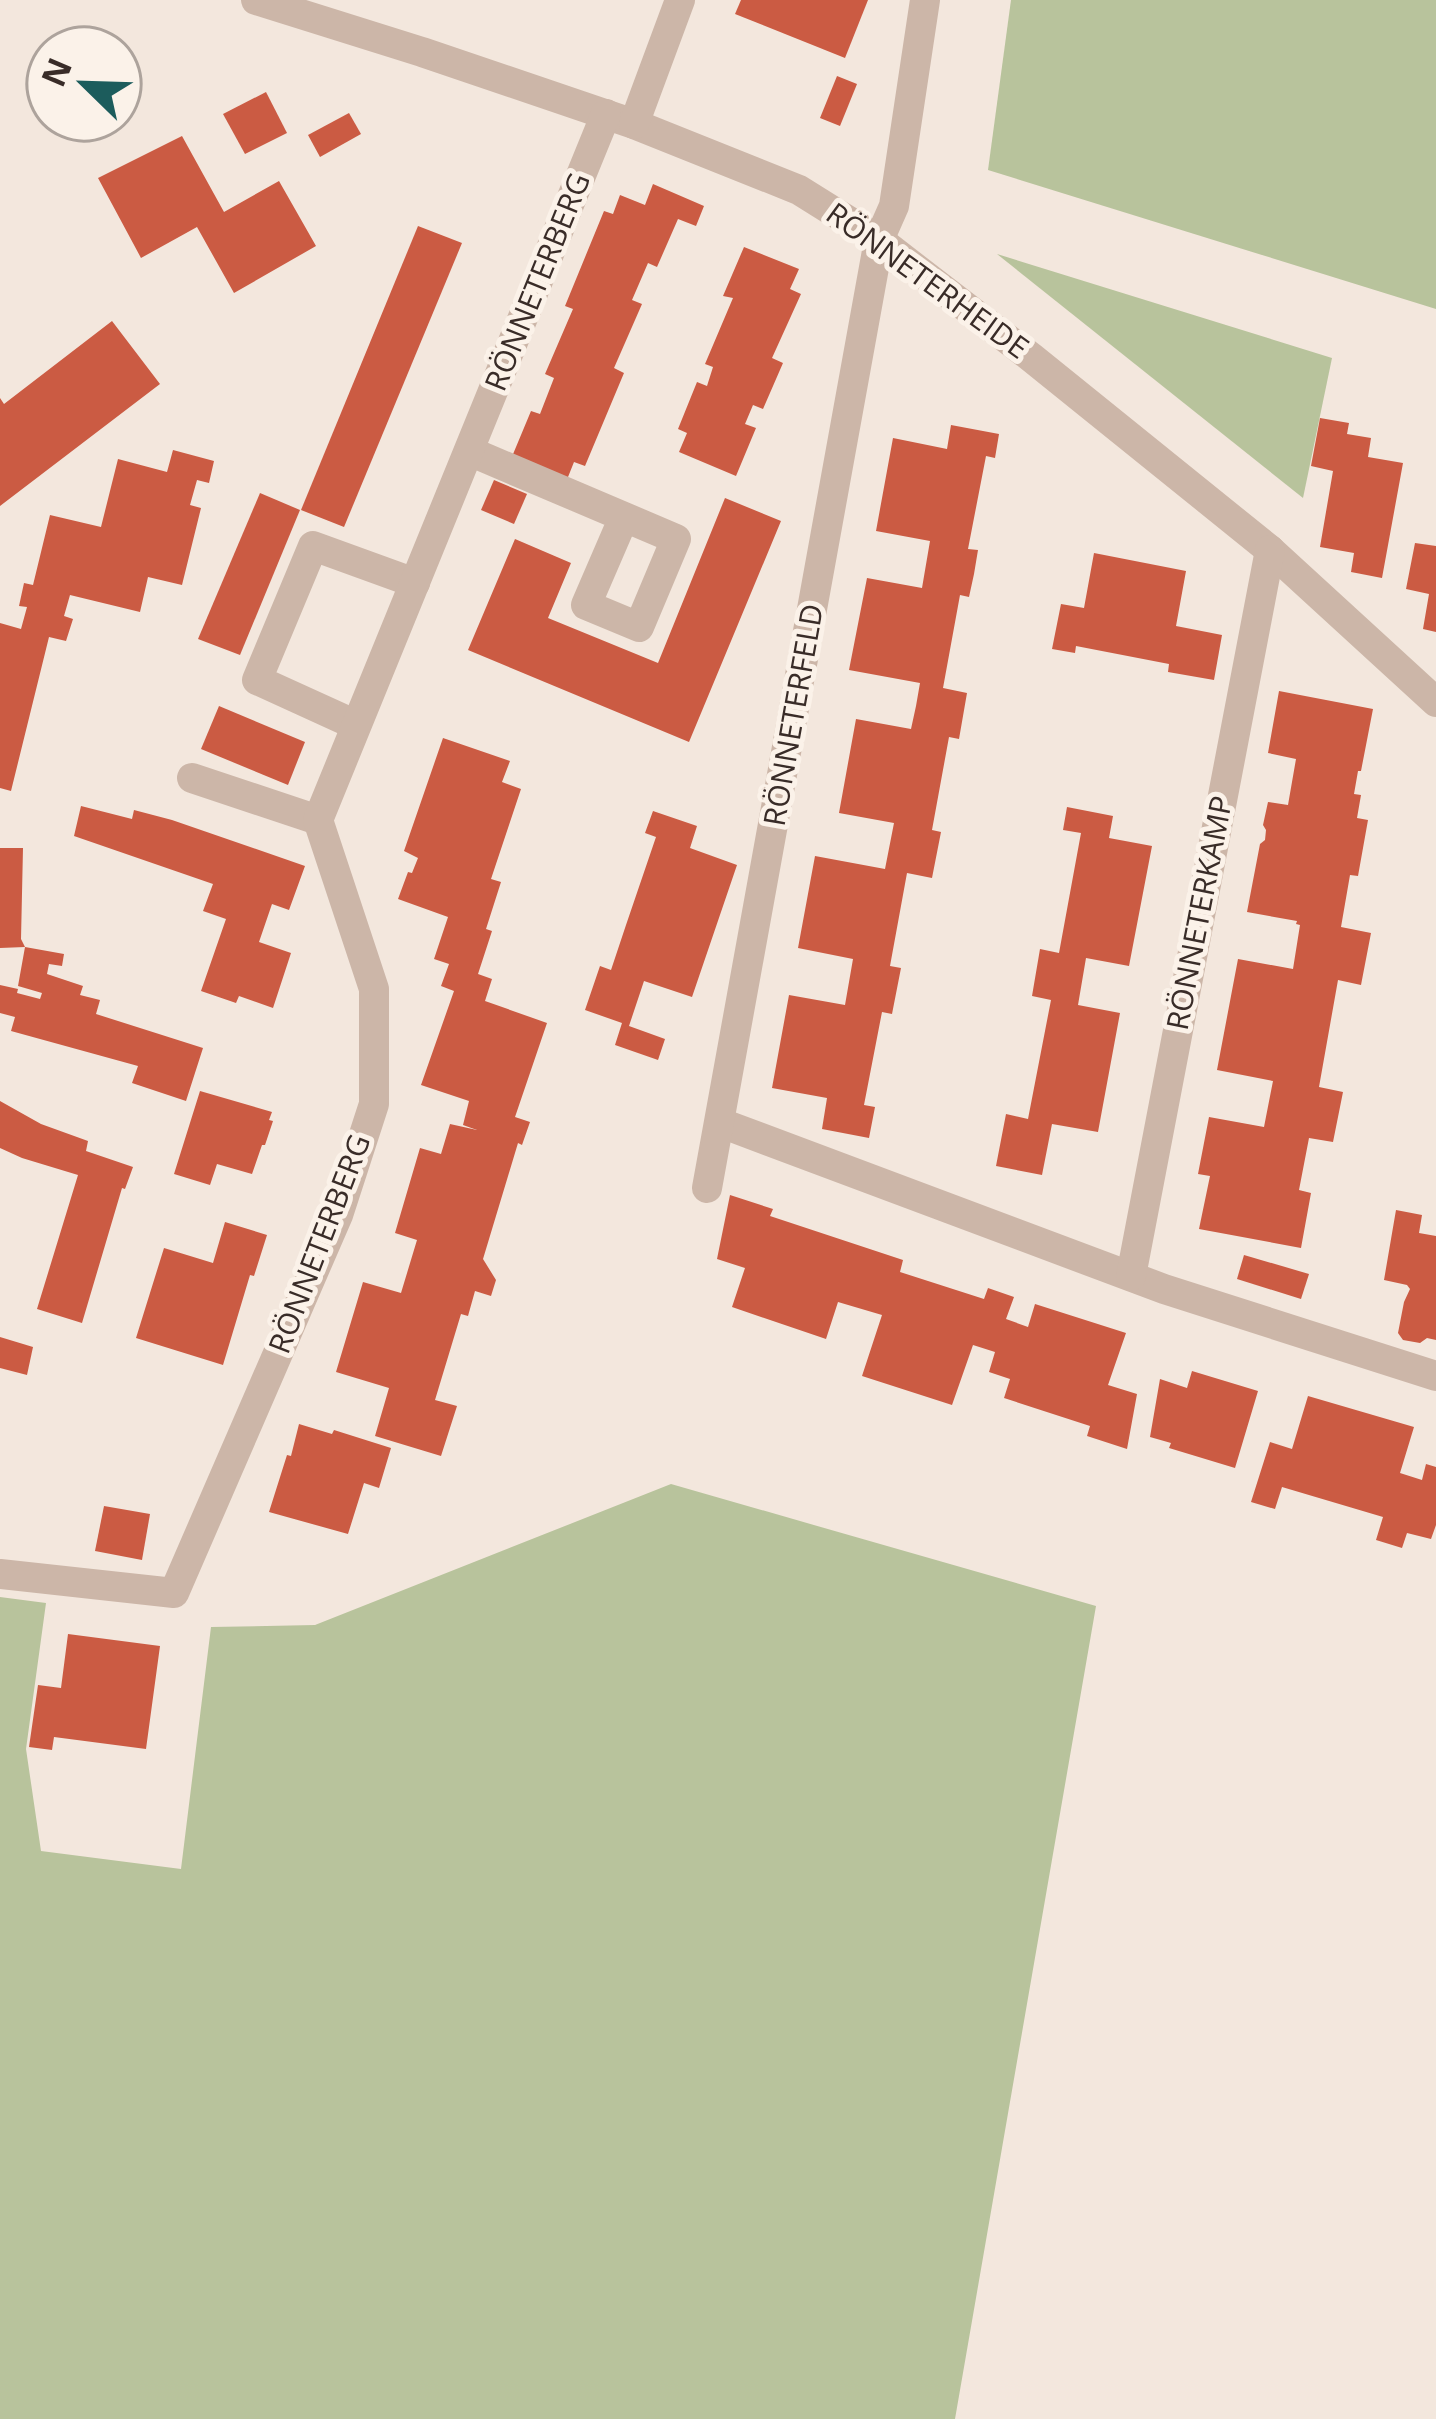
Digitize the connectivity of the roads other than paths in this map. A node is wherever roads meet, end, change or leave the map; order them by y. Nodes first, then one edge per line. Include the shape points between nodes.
1 (256, 0) edge
2 (680, 0) edge
3 (925, 0) edge
4 (620, 119) junction
5 (878, 241) junction
6 (469, 451) junction
7 (625, 517) dead end
8 (1270, 550) junction
9 (415, 584) junction
10 (1436, 702) edge
11 (356, 725) junction
12 (192, 778) dead end
13 (318, 820) junction
14 (721, 1123) junction
15 (707, 1188) dead end
16 (1131, 1276) junction
17 (1436, 1376) edge
18 (0, 1574) edge

1 - 4 street, RÖNNETERHEIDE
2 - 4 street, RÖNNETERBERG
3 - 5 street, RÖNNETERFELD via 894,206
4 - 5 street, RÖNNETERHEIDE via 799,190
4 - 6 street, RÖNNETERBERG
5 - 8 street, RÖNNETERHEIDE
5 - 14 street, RÖNNETERFELD
6 - 7 street
6 - 9 street, RÖNNETERBERG
8 - 10 street, RÖNNETERHEIDE
8 - 16 street, RÖNNETERKAMP
9 - 11 street, RÖNNETERBERG
9 - 11 street via 313,546 257,680
11 - 13 street, RÖNNETERBERG
12 - 13 street
13 - 18 street, RÖNNETERBERG via 374,989 374,1104 338,1215 174,1593
14 - 15 street, RÖNNETERFELD
14 - 16 street
16 - 17 street

